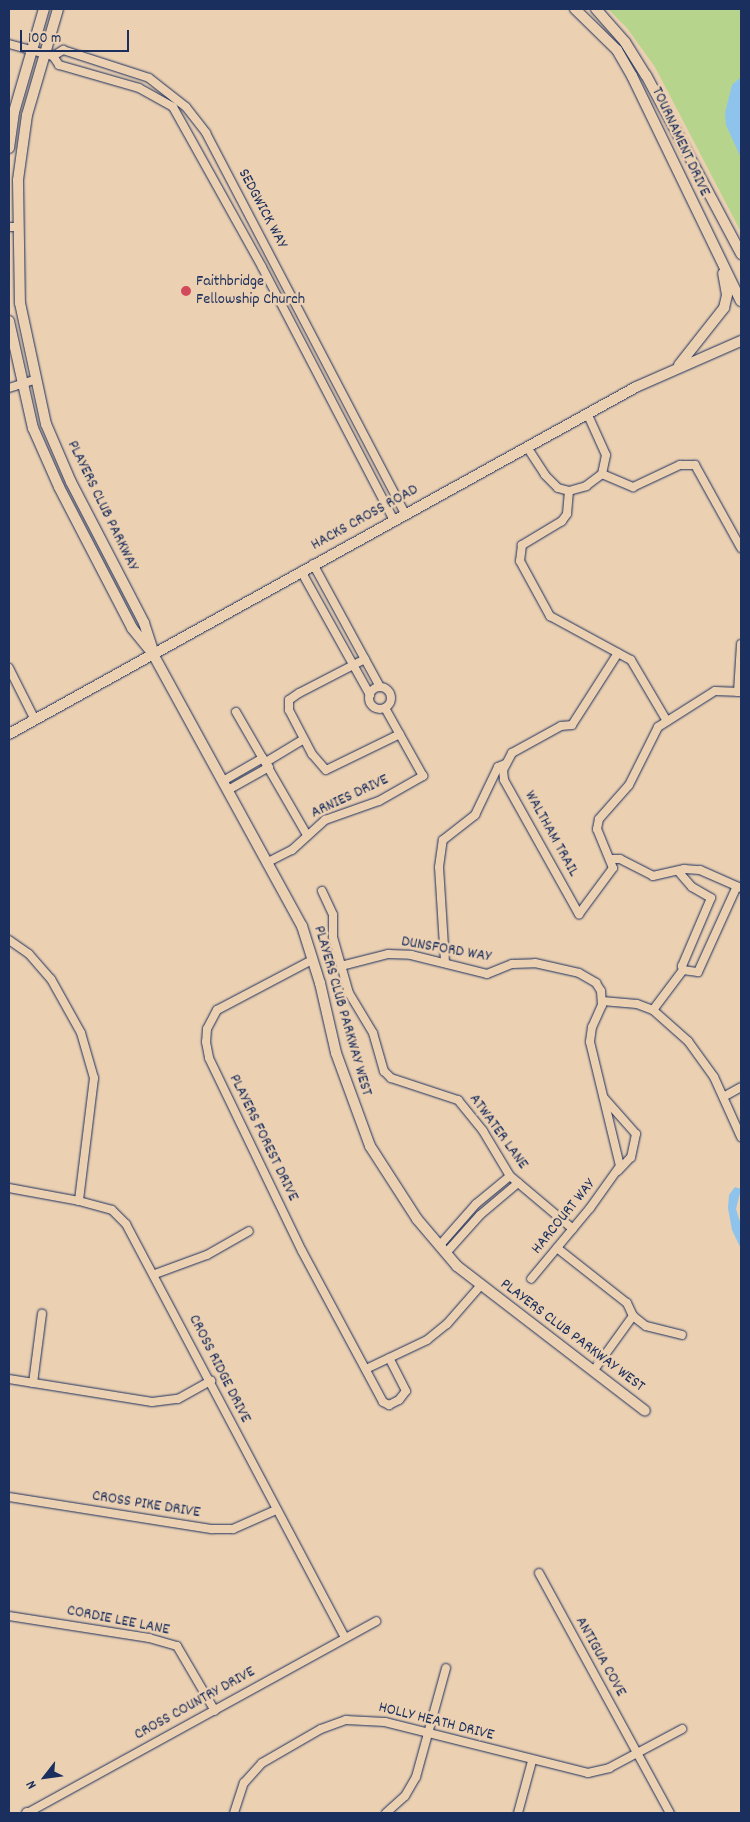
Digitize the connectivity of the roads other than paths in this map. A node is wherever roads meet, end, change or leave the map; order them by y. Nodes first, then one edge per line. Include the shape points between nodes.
1 (44, 9) edge
2 (58, 9) edge
3 (576, 9) edge
4 (596, 9) edge
5 (9, 44) edge
6 (30, 50) junction
7 (48, 54) junction
8 (9, 148) edge
9 (12, 227) edge
10 (741, 254) edge
11 (722, 264) junction
12 (741, 301) edge
13 (9, 321) edge
14 (741, 340) edge
15 (677, 367) junction
16 (34, 380) junction
17 (21, 384) junction
18 (9, 388) edge
19 (587, 413) junction
20 (528, 447) junction
21 (602, 474) junction
22 (569, 491) junction
23 (405, 513) junction
24 (393, 519) junction
25 (741, 548) edge
26 (313, 564) junction
27 (301, 571) junction
28 (329, 594) junction
29 (317, 600) junction
30 (350, 633) junction
31 (339, 639) junction
32 (741, 644) edge
33 (618, 653) junction
34 (153, 654) junction
35 (365, 659) junction
36 (353, 665) junction
37 (9, 668) edge
38 (380, 687) junction
39 (740, 692) edge
40 (370, 695) junction
41 (385, 708) junction
42 (236, 712) dead end
43 (35, 720) junction
44 (668, 721) junction
45 (9, 734) edge
46 (400, 734) junction
47 (304, 739) junction
48 (266, 762) junction
49 (249, 766) junction
50 (504, 766) junction
51 (254, 776) junction
52 (222, 780) junction
53 (228, 790) junction
54 (307, 835) junction
55 (612, 859) junction
56 (268, 862) junction
57 (678, 871) junction
58 (739, 887) edge
59 (322, 891) dead end
60 (9, 940) edge
61 (312, 960) junction
62 (445, 962) junction
63 (341, 966) junction
64 (683, 970) junction
65 (602, 1001) junction
66 (653, 1010) junction
67 (741, 1087) edge
68 (602, 1096) junction
69 (725, 1096) junction
70 (741, 1137) edge
71 (617, 1173) junction
72 (510, 1176) junction
73 (518, 1183) junction
74 (9, 1188) edge
75 (484, 1197) junction
76 (79, 1201) junction
77 (491, 1205) junction
78 (468, 1212) junction
79 (476, 1219) junction
80 (573, 1229) junction
81 (249, 1231) dead end
82 (557, 1248) junction
83 (443, 1249) junction
84 (155, 1274) junction
85 (531, 1279) dead end
86 (481, 1285) junction
87 (42, 1314) dead end
88 (633, 1316) junction
89 (682, 1335) dead end
90 (389, 1358) junction
91 (366, 1369) junction
92 (594, 1370) junction
93 (9, 1379) edge
94 (211, 1381) junction
95 (33, 1383) junction
96 (645, 1411) dead end
97 (9, 1497) edge
98 (276, 1510) junction
99 (539, 1573) dead end
100 (9, 1616) edge
101 (376, 1621) dead end
102 (345, 1638) junction
103 (446, 1668) dead end
104 (215, 1711) junction
105 (682, 1729) dead end
106 (429, 1732) junction
107 (638, 1754) junction
108 (532, 1761) junction
109 (30, 1812) edge
110 (234, 1813) edge
111 (386, 1813) edge
112 (518, 1813) edge
113 (670, 1813) edge

1 - 6 street
2 - 7 street, PLAYERS CLUB PARKWAY
3 - 11 street, TOURNAMENT DRIVE via 618,50
4 - 10 street, TOURNAMENT DRIVE via 625,42 646,75
5 - 6 street
6 - 7 street
6 - 8 street via 14,112
7 - 9 street, PLAYERS CLUB PARKWAY via 27,114
7 - 23 street, SEDGWICK WAY via 63,50 149,78 186,107 206,133
7 - 24 street, SEDGWICK WAY via 60,65 139,88 173,108 262,267
9 - 16 street, PLAYERS CLUB PARKWAY via 20,303
11 - 12 street, TOURNAMENT DRIVE
11 - 15 street via 727,295 724,308
13 - 17 street, PLAYERS CLUB PARKWAY
14 - 15 street, HACKS CROSS ROAD
15 - 19 street, HACKS CROSS ROAD
16 - 17 street
16 - 34 street, PLAYERS CLUB PARKWAY via 46,424 71,482 144,623
17 - 18 street
17 - 34 street, PLAYERS CLUB PARKWAY via 33,428 59,488 132,628
19 - 20 street, HACKS CROSS ROAD
19 - 21 street via 606,455
20 - 22 street via 553,484
20 - 23 street, HACKS CROSS ROAD
21 - 22 street via 586,486
21 - 25 street via 633,487 680,465 695,466
22 - 33 street via 567,514 562,521 522,545 520,561 550,616
23 - 24 street, HACKS CROSS ROAD
24 - 26 street, HACKS CROSS ROAD
26 - 27 street, HACKS CROSS ROAD
26 - 28 street
27 - 29 street
27 - 34 street, HACKS CROSS ROAD
28 - 29 street
28 - 30 street
29 - 31 street
30 - 31 street
30 - 35 street
31 - 36 street
32 - 39 street
33 - 44 street via 631,660
33 - 50 street via 572,725 561,726 512,753
34 - 43 street, HACKS CROSS ROAD
34 - 52 street, PLAYERS CLUB PARKWAY WEST
35 - 36 street
35 - 38 street
36 - 40 street
36 - 47 street via 289,700 289,710
37 - 43 street
38 - 40 street
38 - 41 street via 390,694 390,702
39 - 44 street via 715,691
40 - 41 street via 372,706
41 - 46 street
42 - 48 street
43 - 45 street, HACKS CROSS ROAD
44 - 55 street via 658,727 629,785 599,819 597,829
46 - 47 street via 326,770
46 - 54 street, ARNIES DRIVE via 423,776 379,801 325,820
47 - 48 street
48 - 49 street
48 - 51 street
48 - 54 street
49 - 51 street
49 - 52 street
50 - 55 street, WALTHAM TRAIL via 504,780 580,914 613,868
50 - 62 street via 498,767 475,815 443,840 439,867
51 - 53 street
52 - 53 street, PLAYERS CLUB PARKWAY WEST
53 - 56 street, PLAYERS CLUB PARKWAY WEST
54 - 56 street, ARNIES DRIVE via 286,854
55 - 57 street via 620,859 653,876
56 - 61 street, PLAYERS CLUB PARKWAY WEST via 302,926
57 - 58 street via 700,870
57 - 64 street via 692,887 710,898
58 - 64 street via 698,972
59 - 63 street, ATWATER LANE via 333,915 333,937
60 - 76 street via 29,954 51,979 81,1033 94,1078
61 - 83 street, PLAYERS CLUB PARKWAY WEST via 336,1053 370,1146 417,1219
61 - 91 street, PLAYERS FOREST DRIVE via 217,1010 207,1029 206,1042 209,1058 302,1251
62 - 63 street, DUNSFORD WAY via 388,954
62 - 65 street, DUNSFORD WAY via 487,974 523,962 579,973 596,983
63 - 72 street, ATWATER LANE via 358,1012 378,1045 384,1071 391,1078 458,1100 483,1131
64 - 66 street
65 - 66 street via 637,1004
65 - 68 street, HARCOURT WAY via 590,1042
66 - 69 street via 688,1041
67 - 69 street
68 - 71 street, HARCOURT WAY via 620,1166
68 - 71 street, HARCOURT WAY via 636,1134 631,1157
69 - 70 street
71 - 80 street, HARCOURT WAY
72 - 73 street, ATWATER LANE
72 - 75 street
73 - 77 street
73 - 80 street, ATWATER LANE
74 - 76 street, CROSS RIDGE DRIVE
75 - 77 street
75 - 78 street
76 - 84 street, CROSS RIDGE DRIVE via 112,1210 126,1224
77 - 79 street
78 - 79 street
78 - 83 street
79 - 83 street
80 - 82 street, HARCOURT WAY
81 - 84 street via 207,1255
82 - 85 street, HARCOURT WAY
82 - 88 street via 627,1303
83 - 86 street, PLAYERS CLUB PARKWAY WEST
84 - 94 street, CROSS RIDGE DRIVE
86 - 90 street via 447,1324 427,1340
86 - 92 street, PLAYERS CLUB PARKWAY WEST
87 - 95 street
88 - 89 street via 660,1332
88 - 92 street
90 - 91 street
90 - 91 street, PLAYERS FOREST DRIVE via 406,1391 389,1405 383,1402
92 - 96 street, PLAYERS CLUB PARKWAY WEST
93 - 95 street
94 - 95 street via 178,1400 152,1402
94 - 98 street, CROSS RIDGE DRIVE
97 - 98 street, CROSS PIKE DRIVE via 212,1529 234,1529
98 - 102 street, CROSS RIDGE DRIVE
99 - 107 street, ANTIGUA COVE
100 - 104 street, CORDIE LEE LANE via 149,1638 177,1646
101 - 102 street, CROSS COUNTRY DRIVE
102 - 104 street, CROSS COUNTRY DRIVE
103 - 106 street
104 - 109 street, CROSS COUNTRY DRIVE
105 - 107 street, HOLLY HEATH DRIVE
106 - 108 street, HOLLY HEATH DRIVE
106 - 110 street, HOLLY HEATH DRIVE via 365,1718 329,1725 256,1769 242,1788
106 - 111 street via 411,1787 399,1804
107 - 108 street, HOLLY HEATH DRIVE via 609,1768 588,1773
107 - 113 street, ANTIGUA COVE
108 - 112 street

